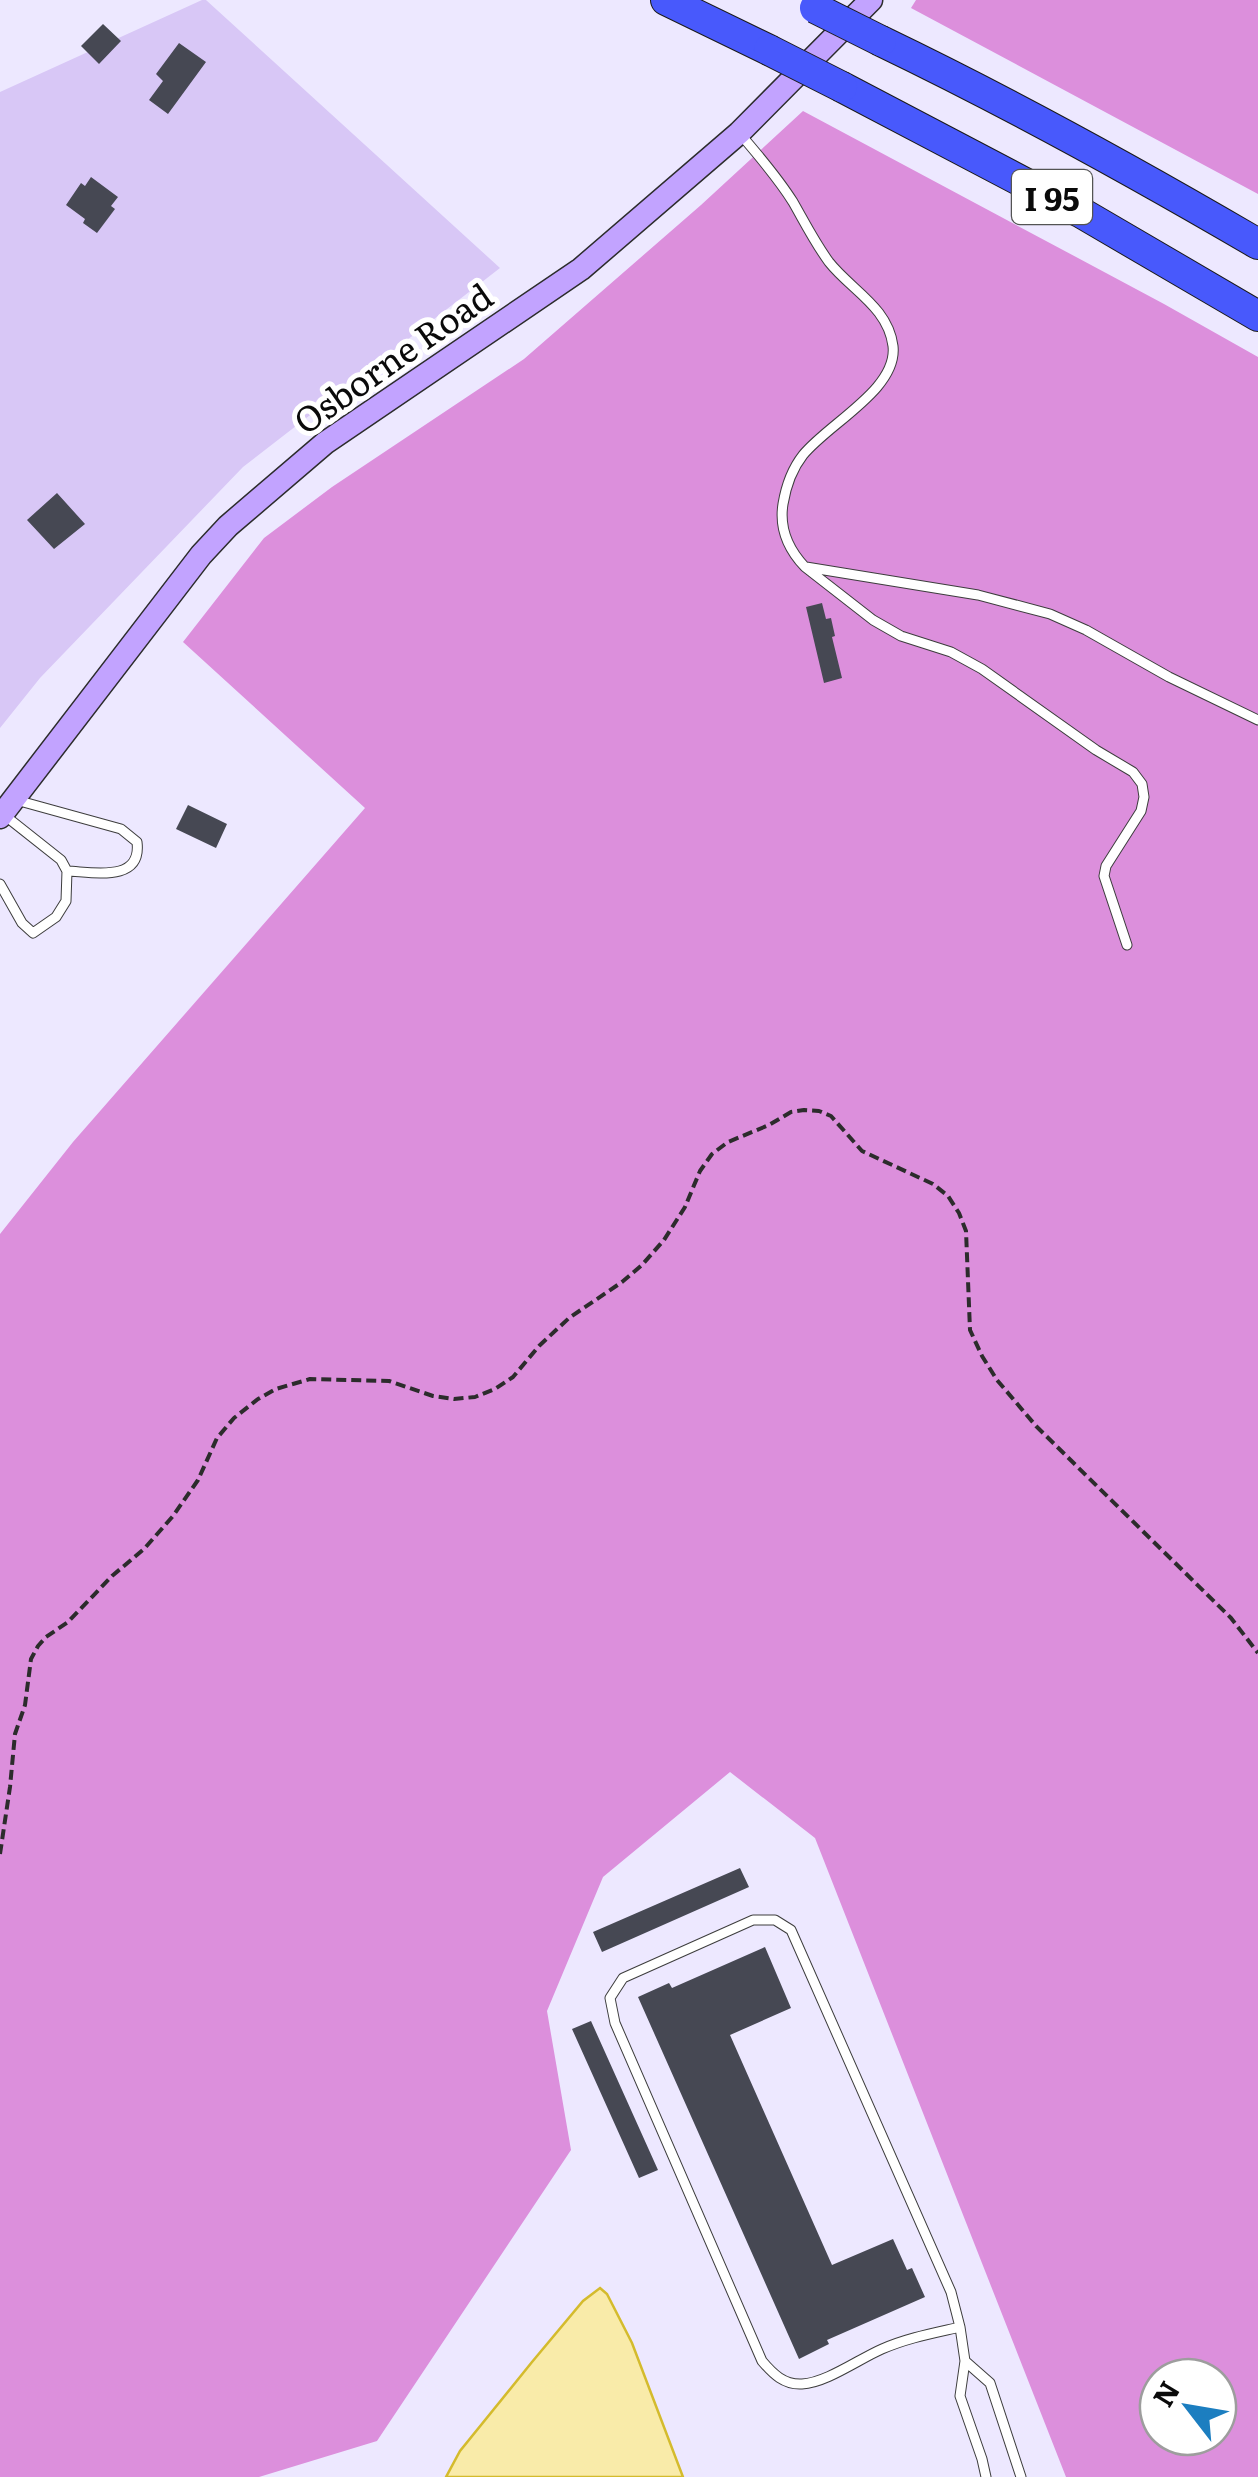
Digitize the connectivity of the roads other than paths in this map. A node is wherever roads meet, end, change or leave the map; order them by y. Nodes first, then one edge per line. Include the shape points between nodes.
1 (666, 0) edge
2 (870, 0) edge
3 (807, 4) edge
4 (740, 133) junction
5 (1258, 244) edge
6 (1258, 316) edge
7 (805, 566) junction
8 (1258, 720) edge
9 (6, 810) edge
10 (67, 871) junction
11 (0, 884) edge
12 (1126, 945) dead end
13 (960, 2327) junction
14 (965, 2361) junction
15 (986, 2477) edge
16 (1022, 2477) edge

1 - 6 highway, I 95, bridge via 1080,212
2 - 4 street, Osborne Road
3 - 5 highway, I 95, bridge via 1124,166
4 - 7 lane via 832,265 876,307 893,344 878,388 806,451 786,486 782,528
4 - 9 street, Osborne Road via 581,269 326,443 228,526
7 - 8 lane via 1050,614
7 - 12 lane via 873,620 982,668 1133,772 1142,784 1140,811 1104,876
9 - 10 lane
9 - 10 lane via 121,829 138,842 139,854 118,873
10 - 11 lane via 66,902 33,933
13 - 13 lane via 951,2292 791,1930 775,1920 753,1920 623,1978 610,1998 615,2023 772,2374 787,2382 815,2382 884,2348
13 - 14 lane
14 - 15 lane via 960,2396
14 - 16 lane via 990,2383

